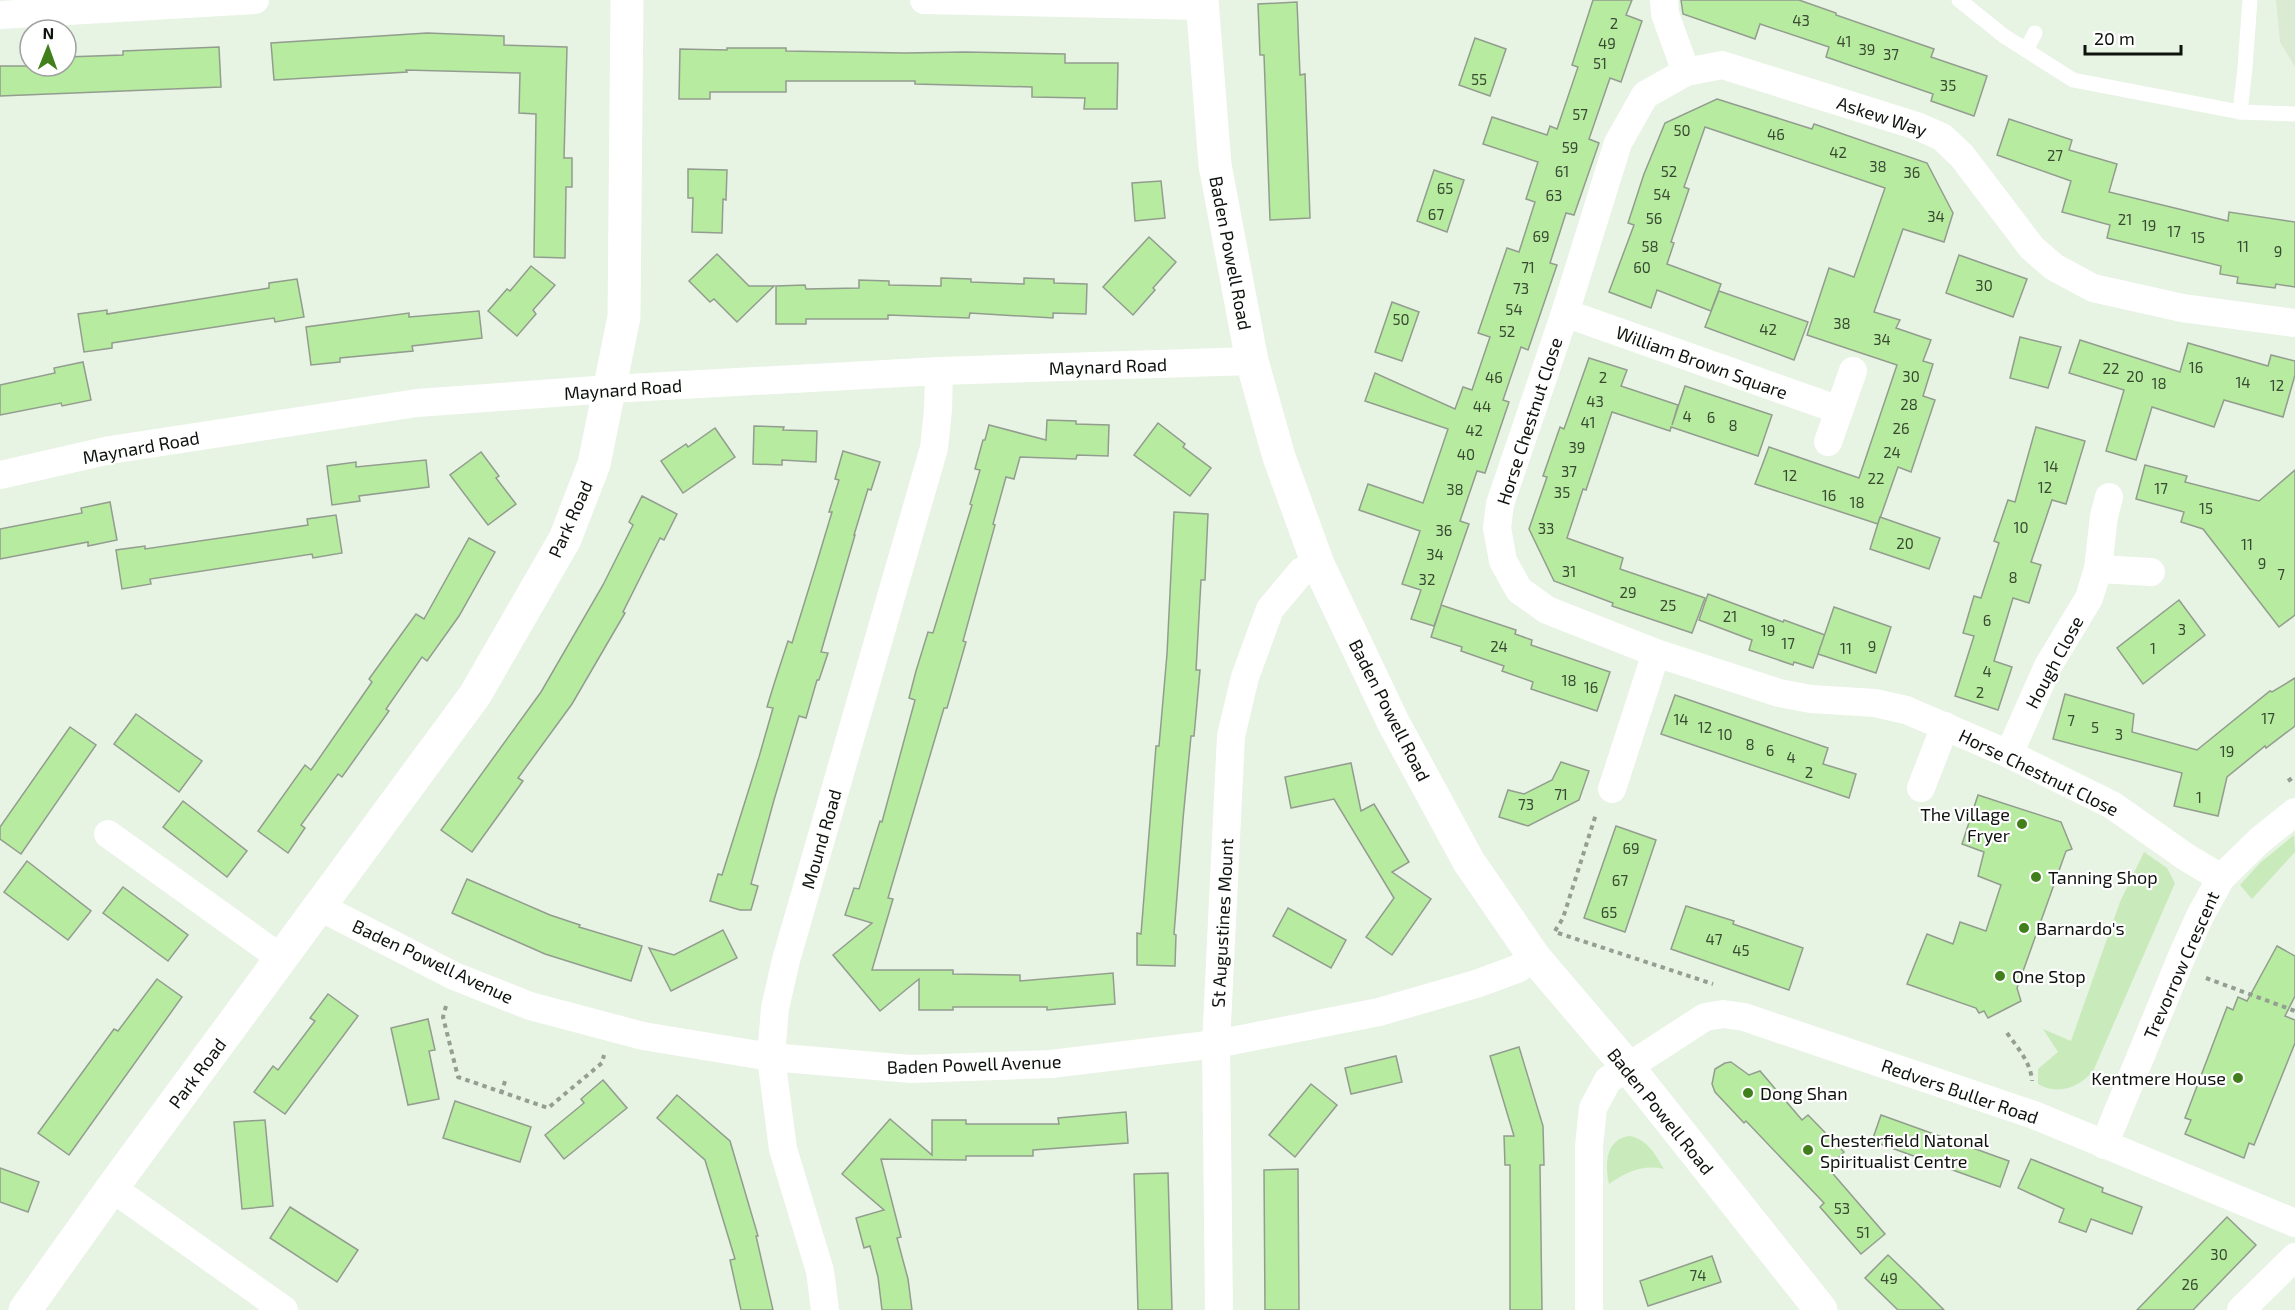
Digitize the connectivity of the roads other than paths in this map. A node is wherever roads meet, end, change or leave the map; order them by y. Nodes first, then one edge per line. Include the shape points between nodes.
1 (255, 0) edge
2 (627, 0) edge
3 (924, 0) edge
4 (1664, 0) edge
5 (1959, 0) edge
6 (2250, 0) edge
7 (1202, 3) edge
8 (0, 15) edge
9 (2035, 33) dead end
10 (2026, 50) junction
11 (1686, 72) junction
12 (2240, 112) junction
13 (2295, 114) edge
14 (1565, 313) junction
15 (2295, 323) edge
16 (1252, 362) junction
17 (939, 371) junction
18 (1853, 371) dead end
19 (610, 389) junction
20 (1839, 410) junction
21 (1828, 442) dead end
22 (0, 475) edge
23 (2109, 497) dead end
24 (1318, 564) junction
25 (2098, 569) junction
26 (2151, 572) dead end
27 (1656, 653) junction
28 (1945, 726) junction
29 (2009, 753) junction
30 (1921, 788) dead end
31 (1612, 789) road end
32 (2295, 812) edge
33 (108, 834) dead end
34 (2221, 878) junction
35 (320, 907) junction
36 (1535, 958) junction
37 (282, 959) junction
38 (1215, 1044) junction
39 (771, 1057) junction
40 (1627, 1066) junction
41 (2104, 1145) junction
42 (112, 1188) junction
43 (2295, 1223) edge
44 (2295, 1257) edge
45 (25, 1310) edge
46 (284, 1310) edge
47 (825, 1310) edge
48 (1219, 1310) edge
49 (1589, 1310) edge
50 (1821, 1310) edge
51 (2241, 1310) edge

1 - 8 street
2 - 19 street, Park Road via 624,317
3 - 7 street
4 - 11 street via 1665,14
5 - 10 lane
6 - 12 lane
7 - 16 street, Baden Powell Road via 1215,165
9 - 10 lane
10 - 12 lane via 2073,80
11 - 14 street, Askew Way via 1645,95 1618,144
11 - 15 street, Askew Way via 1722,65 1942,137 1962,156 2032,249 2054,267 2093,288 2182,308
12 - 13 lane
14 - 20 street, William Brown Square
14 - 27 street, Horse Chestnut Close via 1500,504 1497,528 1503,561 1519,590 1547,610
16 - 17 street, Maynard Road
16 - 24 street, Baden Powell Road via 1279,457
17 - 19 street, Maynard Road
17 - 39 street, Mound Road via 933,448 786,960 775,1008
18 - 20 street
19 - 22 street, Maynard Road via 417,403 110,450
19 - 35 street, Park Road via 594,464 565,539 537,590 475,695
20 - 21 street
23 - 25 street, Hough Close
24 - 36 street, Baden Powell Road via 1393,722 1469,862
24 - 38 street, St Augustines Mount via 1302,571 1270,609 1245,677 1232,736
25 - 26 street
25 - 29 street, Hough Close via 2089,598 2048,666
27 - 28 street, Horse Chestnut Close via 1779,693 1875,703 1906,710
27 - 31 street
28 - 29 street, Horse Chestnut Close
28 - 30 street, Horse Chestnut Close
29 - 34 street, Horse Chestnut Close via 2112,805
32 - 34 street, Trevorrow Crescent
33 - 37 street
34 - 41 street, Trevorrow Crescent via 2178,966
35 - 37 street, Park Road
35 - 39 street, Baden Powell Avenue via 454,976 517,1002 643,1036
36 - 38 street, Baden Powell Avenue via 1476,984 1379,1012
36 - 40 street, Baden Powell Road
37 - 42 street, Park Road
38 - 39 street, Baden Powell Avenue via 1051,1064 923,1068
38 - 48 street, St Augustines Mount
39 - 47 street, Mound Road via 783,1149 820,1271
40 - 41 street, Redvers Buller Road via 1705,1017 1744,1017 2034,1115
40 - 49 street, Redvers Buller Road via 1608,1080 1593,1108 1589,1146
40 - 50 street, Baden Powell Road
41 - 43 street, Redvers Buller Road
42 - 45 street, Park Road
42 - 46 street
44 - 51 street

